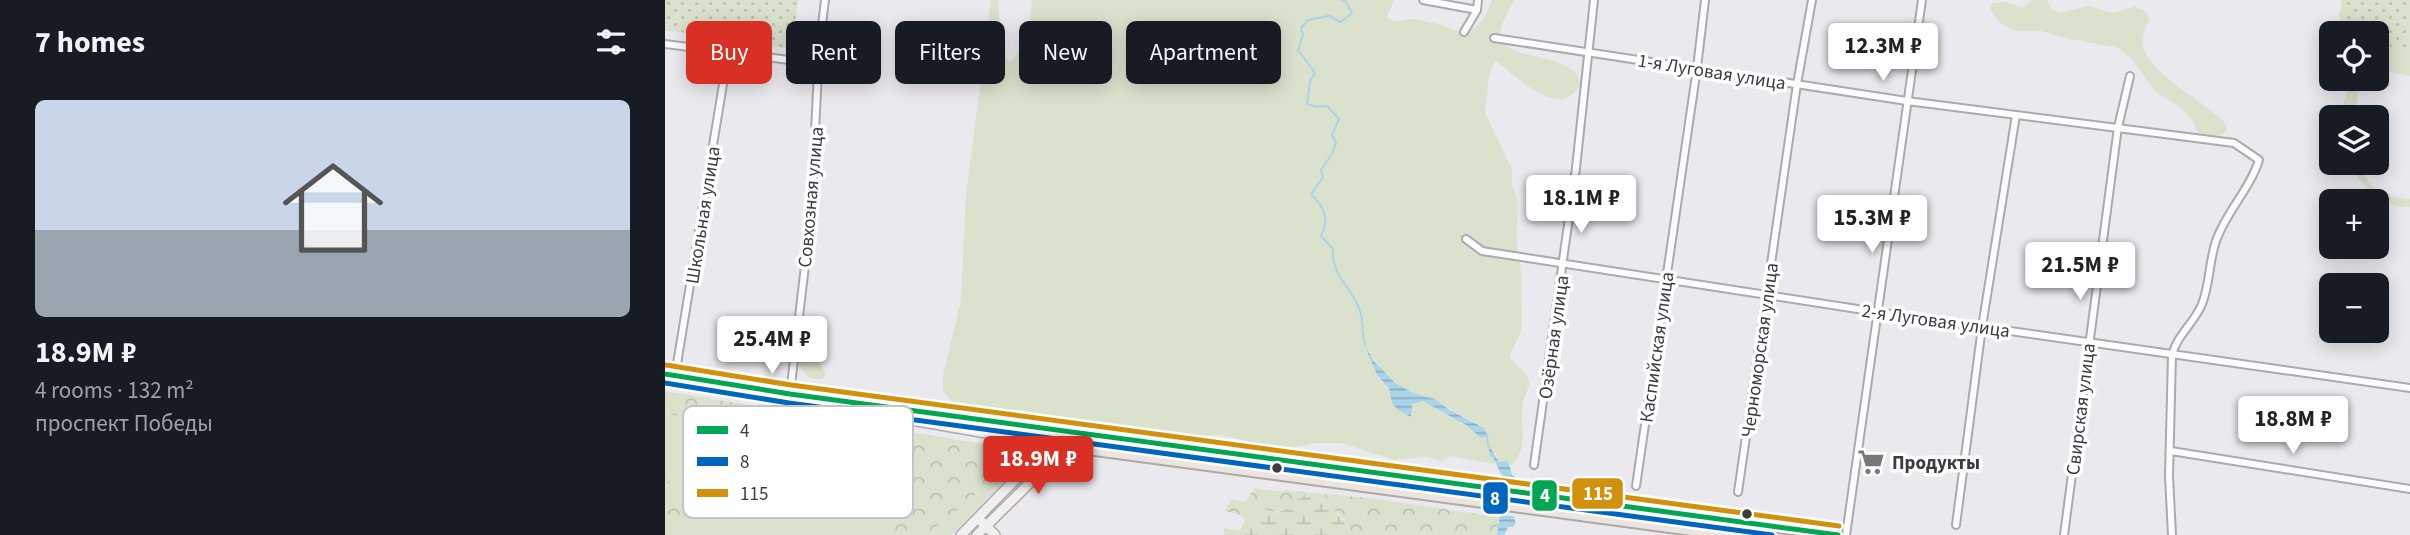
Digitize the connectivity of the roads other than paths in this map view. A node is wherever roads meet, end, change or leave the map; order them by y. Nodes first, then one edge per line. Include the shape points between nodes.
1 (825, 0) edge
2 (1423, 0) edge
3 (1478, 0) edge
4 (1594, 0) edge
5 (1705, 0) edge
6 (1812, 0) edge
7 (1922, 0) edge
8 (1477, 10) junction
9 (823, 21) edge
10 (1464, 32) dead end
11 (1494, 38) dead end
12 (665, 44) edge
13 (686, 47) edge
14 (1587, 54) junction
15 (1697, 68) junction
16 (2130, 76) dead end
17 (723, 84) edge
18 (819, 84) edge
19 (1797, 84) junction
20 (1907, 101) junction
21 (2016, 115) junction
22 (2118, 127) junction
23 (1466, 239) dead end
24 (1563, 263) junction
25 (1665, 280) junction
26 (1767, 294) junction
27 (1877, 312) junction
28 (1982, 327) junction
29 (2088, 341) junction
30 (2172, 355) junction
31 (670, 375) edge
32 (2410, 388) edge
33 (790, 394) junction
34 (846, 406) edge
35 (892, 406) edge
36 (913, 408) edge
37 (918, 409) junction
38 (913, 420) edge
39 (917, 421) junction
40 (1060, 430) junction
41 (1050, 444) junction
42 (1065, 446) junction
43 (2172, 451) junction
44 (1534, 465) dead end
45 (1637, 482) dead end
46 (2410, 489) edge
47 (1738, 492) dead end
48 (978, 518) junction
49 (1956, 525) dead end
50 (986, 526) junction
51 (1844, 533) edge
52 (961, 535) edge
53 (977, 535) edge
54 (995, 535) edge
55 (1729, 535) edge
56 (2064, 535) edge
57 (2172, 535) edge

1 - 9 street, Совхозная улица
2 - 8 street
3 - 8 street
4 - 14 street, Озёрная улица
5 - 15 street, Каспийская улица
6 - 19 street, Черноморская улица
7 - 20 street
8 - 10 street
11 - 14 street, 1-я Луговая улица
12 - 13 street
14 - 15 street, 1-я Луговая улица
14 - 24 street, Озёрная улица
15 - 19 street, 1-я Луговая улица
15 - 25 street, Каспийская улица
16 - 22 street, Свирская улица
17 - 31 street, Школьная улица
18 - 33 street, Совхозная улица via 811,214
19 - 20 street, 1-я Луговая улица
19 - 26 street, Черноморская улица
20 - 21 street, 1-я Луговая улица
20 - 27 street
21 - 22 street, 1-я Луговая улица
21 - 28 street
22 - 29 street, Свирская улица
22 - 30 street, 1-я Луговая улица via 2234,143 2259,160 2216,241 2202,305
23 - 24 street, 2-я Луговая улица via 1482,251
24 - 25 street, 2-я Луговая улица
24 - 44 street, Озёрная улица
25 - 26 street, 2-я Луговая улица
25 - 45 street, Каспийская улица
26 - 27 street, 2-я Луговая улица
26 - 47 street, Черноморская улица
27 - 28 street, 2-я Луговая улица
27 - 51 street
28 - 29 street, 2-я Луговая улица
28 - 49 street
29 - 30 street, 2-я Луговая улица
29 - 56 street, Свирская улица
30 - 32 street, 2-я Луговая улица
30 - 43 street
31 - 33 main road
33 - 34 main road
33 - 35 main road
36 - 37 main road
37 - 39 main road
37 - 40 main road
38 - 39 main road
39 - 41 main road
40 - 41 main road
40 - 42 main road
40 - 51 main road
41 - 42 main road
41 - 48 main road
42 - 50 main road
42 - 55 main road
43 - 46 street
43 - 57 street
48 - 50 main road
48 - 52 main road
50 - 53 main road
50 - 54 main road

